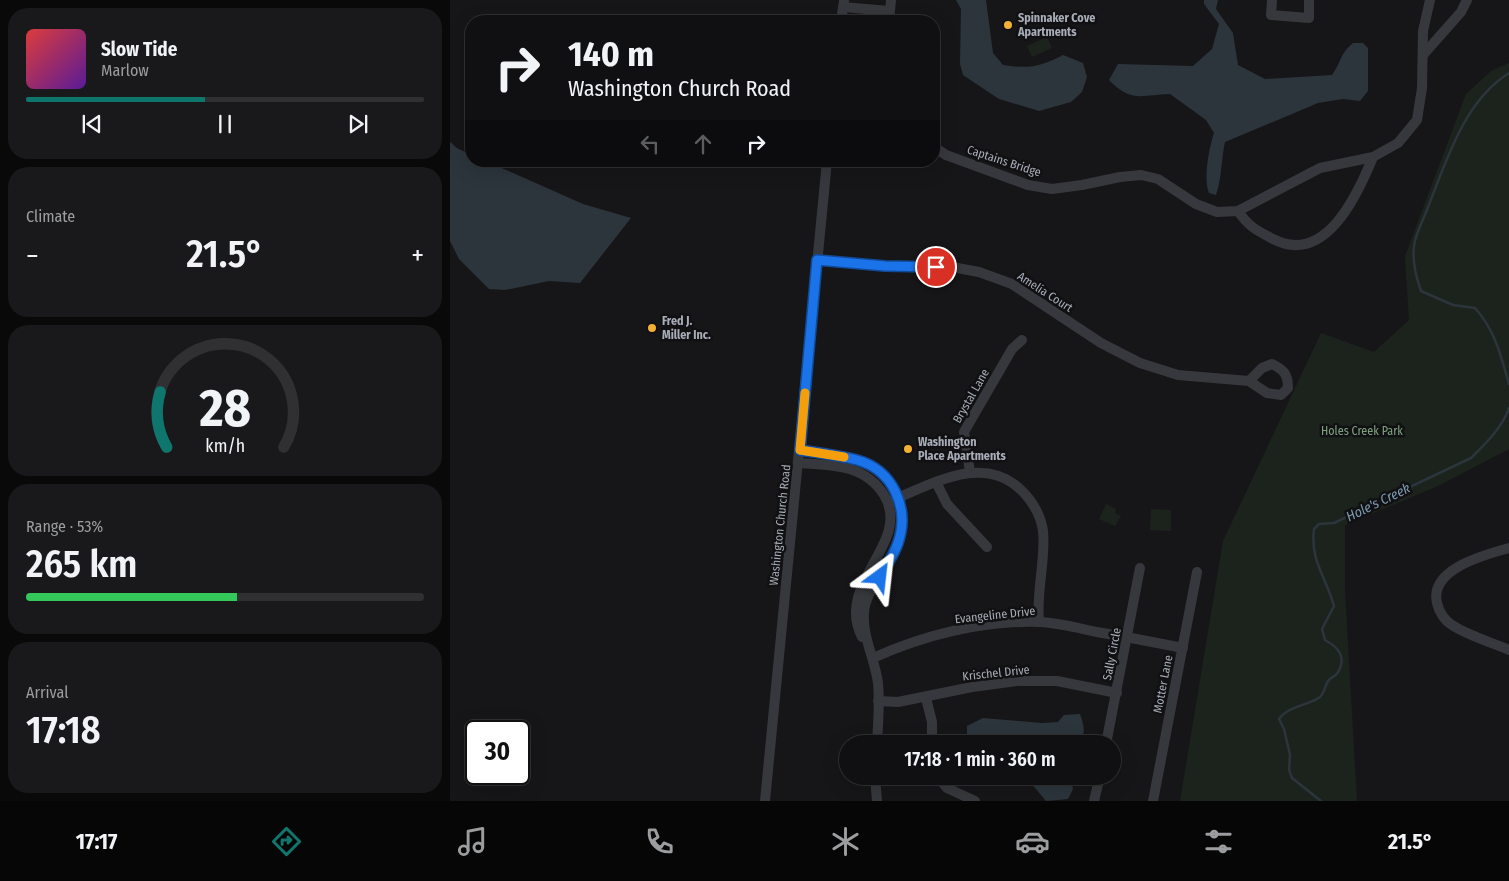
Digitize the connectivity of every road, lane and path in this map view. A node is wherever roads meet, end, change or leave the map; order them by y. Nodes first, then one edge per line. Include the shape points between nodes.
1 (891, 0) edge
2 (1272, 0) edge
3 (1309, 0) edge
4 (1430, 0) edge
5 (1467, 0) edge
6 (843, 3) edge
7 (885, 15) edge
8 (889, 15) edge
9 (1423, 55) junction
10 (940, 151) edge
11 (1373, 157) junction
12 (826, 167) edge
13 (1238, 211) junction
14 (817, 260) junction
15 (1022, 340) dead end
16 (1250, 381) dead end
17 (800, 450) junction
18 (799, 463) junction
19 (970, 472) junction
20 (936, 482) junction
21 (899, 498) junction
22 (888, 502) junction
23 (988, 547) dead end
24 (1509, 548) edge
25 (1140, 568) dead end
26 (1196, 572) dead end
27 (1039, 622) junction
28 (1128, 637) junction
29 (1183, 648) junction
30 (1509, 650) edge
31 (872, 658) junction
32 (1117, 693) junction
33 (926, 698) junction
34 (878, 701) junction
35 (877, 735) edge
36 (932, 735) edge
37 (1108, 735) edge
38 (876, 785) edge
39 (944, 785) edge
40 (1098, 785) edge
41 (764, 801) edge
42 (878, 801) edge
43 (975, 801) edge
44 (1094, 801) edge
45 (1153, 801) edge

1 - 8 street
2 - 3 street via 1271,15 1308,18
4 - 9 street, Captains Bridge via 1423,31
5 - 9 street via 1461,12
6 - 7 street
9 - 11 street, Captains Bridge via 1417,120 1398,143
10 - 13 street, Captains Bridge via 1028,185 1052,189 1141,175 1158,180 1196,204 1217,212
11 - 13 street, Captains Bridge via 1320,168
11 - 13 street via 1346,212 1330,228 1302,246 1287,246 1249,226
12 - 14 street, Washington Church Road
14 - 16 street, Amelia Court via 952,267 979,272 1012,284 1101,343 1140,362 1178,375
14 - 17 street, Washington Church Road
15 - 19 street, Brystal Lane via 1012,349 964,432
17 - 18 street, Washington Church Road
17 - 21 street via 849,458 872,466 885,476
18 - 22 street via 838,466 868,476
18 - 41 street, Washington Church Road
19 - 20 street
19 - 27 street via 996,475 1017,485 1035,505 1042,531
20 - 21 street
20 - 23 street via 947,504
21 - 22 street
21 - 31 street via 902,526 898,543 870,593 865,609 864,627
22 - 31 street via 890,529 860,587 855,614 857,629
24 - 30 street via 1450,571 1440,582 1436,595 1440,611 1453,626
25 - 28 street, Sally Circle
26 - 29 street, Motter Lane
27 - 28 street, Evangeline Drive
27 - 31 street, Evangeline Drive via 952,631 903,644
28 - 29 street, Evangeline Drive
28 - 32 street, Sally Circle
29 - 45 street, Motter Lane
31 - 34 street
32 - 33 street, Krischel Drive via 1057,681 1017,681
32 - 37 street, Sally Circle
33 - 34 street, Krischel Drive
33 - 36 street
34 - 35 street
38 - 42 street
39 - 43 street
40 - 44 street

